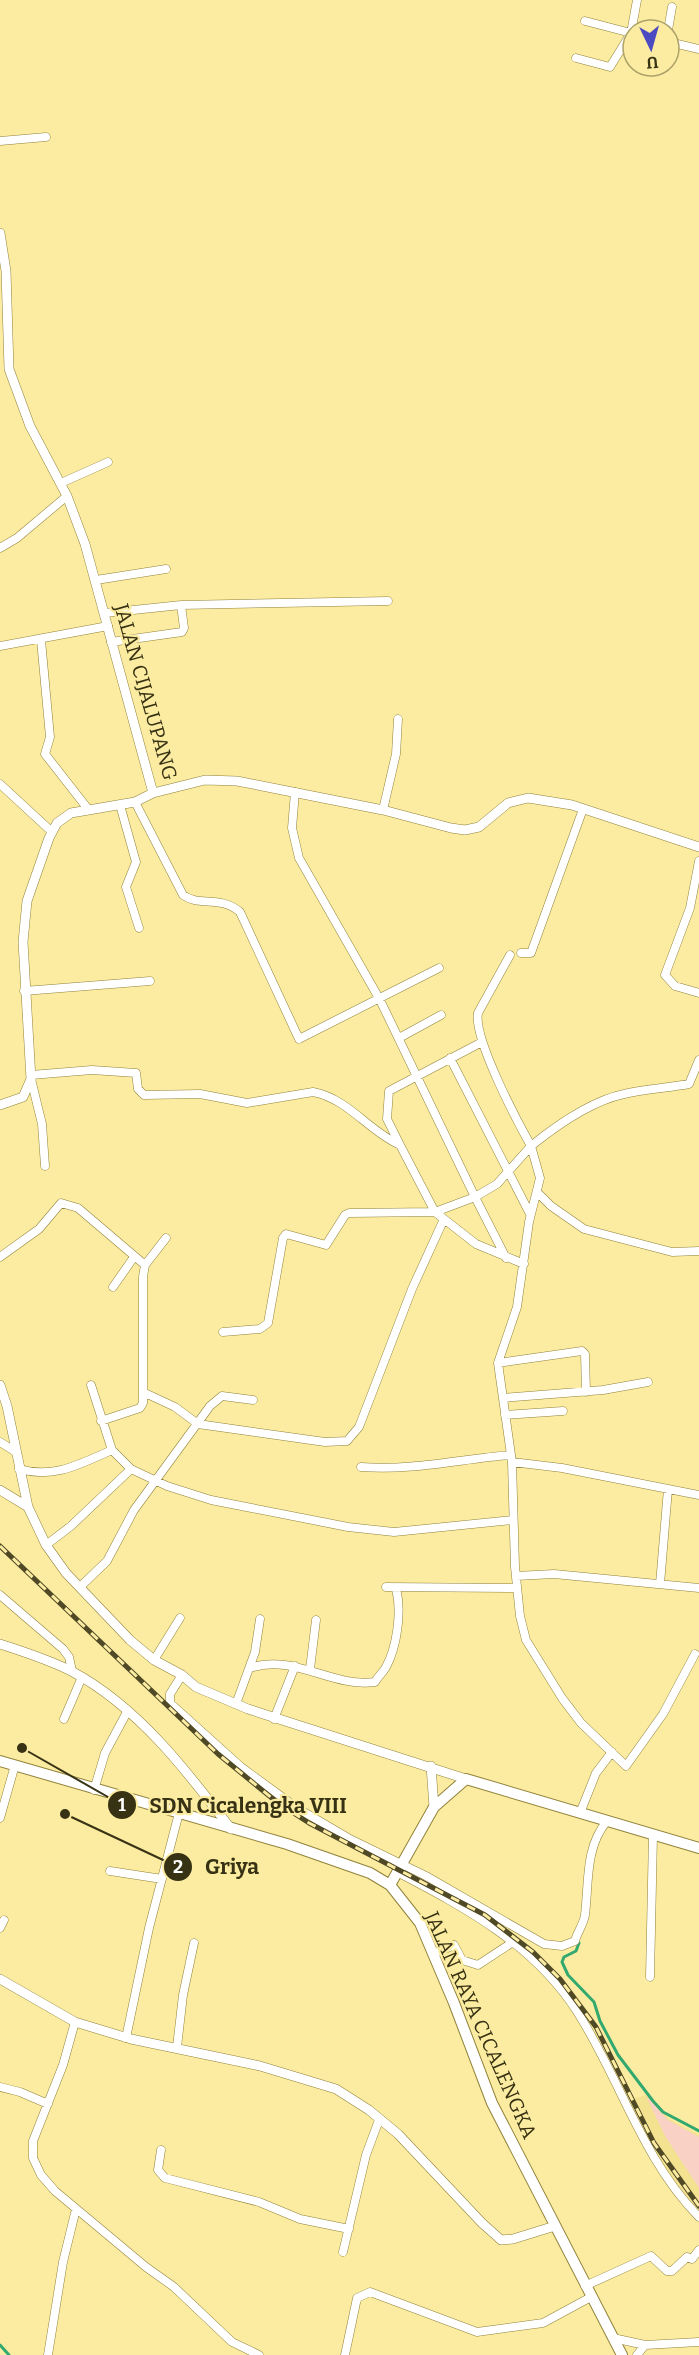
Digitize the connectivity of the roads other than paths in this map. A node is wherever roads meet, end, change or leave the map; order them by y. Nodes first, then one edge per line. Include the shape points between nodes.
1 (637, 0) edge
2 (672, 7) dead end
3 (634, 18) edge
4 (670, 18) edge
5 (585, 21) dead end
6 (621, 31) edge
7 (681, 45) edge
8 (699, 49) edge
9 (621, 51) edge
10 (576, 58) dead end
11 (46, 137) dead end
12 (0, 141) edge
13 (0, 233) edge
14 (4, 340) edge
15 (108, 462) dead end
16 (61, 483) junction
17 (67, 496) junction
18 (0, 548) edge
19 (166, 569) dead end
20 (96, 580) junction
21 (388, 601) dead end
22 (181, 605) junction
23 (105, 614) junction
24 (108, 626) junction
25 (41, 640) junction
26 (111, 642) junction
27 (0, 646) edge
28 (398, 719) dead end
29 (0, 784) edge
30 (295, 792) junction
31 (153, 793) junction
32 (135, 802) junction
33 (120, 805) junction
34 (88, 809) junction
35 (583, 809) junction
36 (383, 810) junction
37 (52, 832) junction
38 (699, 847) edge
39 (699, 861) edge
40 (139, 928) dead end
41 (521, 953) dead end
42 (510, 955) dead end
43 (439, 968) dead end
44 (150, 981) dead end
45 (24, 991) junction
46 (699, 993) edge
47 (380, 1000) junction
48 (441, 1015) dead end
49 (399, 1038) junction
50 (482, 1042) junction
51 (450, 1058) junction
52 (699, 1060) edge
53 (417, 1075) junction
54 (31, 1077) junction
55 (0, 1105) edge
56 (400, 1145) junction
57 (531, 1146) junction
58 (45, 1166) dead end
59 (508, 1172) junction
60 (537, 1192) junction
61 (476, 1197) junction
62 (435, 1212) junction
63 (530, 1215) junction
64 (444, 1219) junction
65 (166, 1238) dead end
66 (699, 1251) edge
67 (0, 1257) edge
68 (134, 1257) junction
69 (506, 1258) junction
70 (524, 1264) junction
71 (145, 1265) junction
72 (114, 1287) dead end
73 (223, 1332) dead end
74 (498, 1363) junction
75 (648, 1382) dead end
76 (0, 1384) edge
77 (91, 1385) dead end
78 (586, 1392) junction
79 (145, 1393) junction
80 (502, 1398) junction
81 (253, 1400) dead end
82 (563, 1411) dead end
83 (505, 1415) junction
84 (101, 1421) junction
85 (198, 1424) junction
86 (0, 1442) edge
87 (112, 1450) junction
88 (16, 1452) junction
89 (511, 1459) junction
90 (362, 1467) dead end
91 (19, 1469) junction
92 (131, 1469) junction
93 (154, 1480) junction
94 (668, 1489) junction
95 (0, 1490) edge
96 (699, 1495) edge
97 (28, 1507) junction
98 (513, 1520) junction
99 (46, 1545) junction
100 (516, 1576) junction
101 (660, 1584) junction
102 (80, 1587) junction
103 (386, 1587) dead end
104 (517, 1588) junction
105 (699, 1588) edge
106 (396, 1589) junction
107 (0, 1595) edge
108 (180, 1618) dead end
109 (260, 1619) dead end
110 (316, 1620) dead end
111 (0, 1644) edge
112 (695, 1654) dead end
113 (154, 1660) junction
114 (295, 1666) junction
115 (250, 1668) junction
116 (310, 1669) junction
117 (72, 1671) junction
118 (182, 1675) junction
119 (82, 1677) junction
120 (236, 1704) junction
121 (127, 1712) junction
122 (64, 1719) dead end
123 (274, 1719) junction
124 (612, 1752) junction
125 (0, 1761) edge
126 (15, 1765) junction
127 (431, 1766) junction
128 (466, 1779) junction
129 (94, 1790) junction
130 (434, 1807) junction
131 (580, 1813) junction
132 (180, 1814) junction
133 (0, 1818) edge
134 (607, 1821) junction
135 (231, 1829) junction
136 (653, 1835) junction
137 (699, 1848) edge
138 (399, 1868) junction
139 (110, 1870) dead end
140 (162, 1879) junction
141 (390, 1885) junction
142 (513, 1942) junction
143 (194, 1943) dead end
144 (433, 1954) junction
145 (650, 1977) dead end
146 (0, 1979) edge
147 (75, 2022) junction
148 (126, 2038) junction
149 (177, 2047) junction
150 (0, 2087) edge
151 (48, 2104) junction
152 (379, 2120) junction
153 (161, 2150) dead end
154 (76, 2209) junction
155 (699, 2217) edge
156 (555, 2226) junction
157 (349, 2229) junction
158 (699, 2250) edge
159 (343, 2252) dead end
160 (585, 2286) junction
161 (591, 2297) junction
162 (613, 2337) junction
163 (699, 2342) edge
164 (645, 2345) junction
165 (48, 2355) edge
166 (259, 2355) edge
167 (345, 2355) edge
168 (622, 2355) edge
169 (637, 2355) edge

1 - 3 street
2 - 4 street
5 - 6 street
7 - 8 street
9 - 10 street via 610,68
11 - 12 street
13 - 14 street, JALAN CIJALUPANG via 6,272
14 - 16 street, JALAN CIJALUPANG via 21,405
15 - 16 street
16 - 17 street, JALAN CIJALUPANG
17 - 18 street
17 - 20 street, JALAN CIJALUPANG
19 - 20 street
20 - 23 street, JALAN CIJALUPANG
21 - 22 street
22 - 23 street
22 - 26 street via 182,632
23 - 24 street, JALAN CIJALUPANG
24 - 25 street
24 - 26 street, JALAN CIJALUPANG
25 - 27 street
25 - 34 street via 50,737 45,754
26 - 31 street, JALAN CIJALUPANG
28 - 36 street via 396,754
29 - 37 street
30 - 31 street, JALAN CIJALUPANG via 222,779
30 - 36 street, JALAN CIJALUPANG
30 - 47 street via 292,828 299,858
31 - 32 street
32 - 33 street
32 - 47 street via 183,895 224,901 240,912 299,1039
33 - 34 street
33 - 40 street via 136,862 126,887
34 - 37 street via 64,817
35 - 36 street, JALAN CIJALUPANG via 521,799 508,803 479,827 465,830
35 - 38 street, JALAN CIJALUPANG
35 - 41 street via 531,953
37 - 45 street via 27,901
39 - 46 street via 690,908 664,975 675,986
42 - 50 street via 478,1013
43 - 47 street
44 - 45 street
45 - 54 street
47 - 49 street
48 - 49 street
49 - 53 street
50 - 51 street
50 - 57 street
51 - 53 street
51 - 59 street
52 - 57 street via 689,1084 602,1101
53 - 56 street via 393,1087 387,1097 387,1119
53 - 61 street
54 - 55 street via 23,1097
54 - 56 street via 92,1070 136,1073 138,1089 144,1095 200,1094 240,1102 313,1092 332,1097
54 - 58 street via 42,1124
56 - 62 street
57 - 59 street
57 - 60 street via 540,1173
59 - 61 street
59 - 63 street
60 - 63 street
60 - 66 street via 584,1229 672,1252
61 - 62 street
61 - 69 street
62 - 64 street
62 - 73 street via 349,1213 326,1245 286,1234 268,1323 260,1329
63 - 70 street
64 - 69 street via 476,1244
64 - 85 street via 353,1436 335,1443
65 - 71 street
67 - 68 street via 39,1229 61,1203 78,1208
68 - 71 street
68 - 72 street
69 - 70 street
70 - 74 street via 517,1307
71 - 79 street
74 - 78 street via 582,1351
74 - 80 street
75 - 78 street
76 - 88 street
77 - 84 street
78 - 80 street
79 - 84 street via 140,1408
79 - 85 street via 175,1407
80 - 83 street
81 - 85 street via 217,1398
82 - 83 street
83 - 89 street
84 - 87 street
85 - 93 street
86 - 88 street
87 - 91 street via 58,1473
87 - 92 street
88 - 91 street
89 - 90 street via 469,1458 405,1468
89 - 94 street
89 - 98 street
91 - 97 street
92 - 93 street
92 - 99 street
93 - 98 street via 231,1506 348,1527 394,1532
93 - 102 street via 111,1555
94 - 96 street
94 - 101 street
95 - 97 street
97 - 99 street
98 - 100 street
99 - 102 street
100 - 101 street via 554,1574
100 - 104 street
101 - 105 street
102 - 113 street
103 - 106 street
104 - 106 street
104 - 124 street via 526,1640 581,1724
106 - 116 street via 399,1610 391,1655 375,1682 334,1678
107 - 117 street via 63,1649
108 - 113 street
109 - 115 street
110 - 116 street
111 - 117 street
112 - 124 street via 663,1714 626,1766
113 - 118 street
114 - 115 street via 268,1664
114 - 116 street
114 - 123 street
115 - 120 street
117 - 119 street
118 - 120 street via 196,1687
118 - 138 street via 169,1702 193,1726 297,1808
119 - 121 street
119 - 122 street
120 - 123 street
121 - 129 street via 105,1753
121 - 135 street via 166,1748
123 - 127 street
124 - 131 street via 596,1773
125 - 126 main road, JALAN RAYA CICALENGKA
126 - 129 main road, JALAN RAYA CICALENGKA
126 - 133 street
127 - 128 street
127 - 130 street
128 - 130 main road
128 - 131 main road
129 - 132 main road, JALAN RAYA CICALENGKA
130 - 138 main road
131 - 134 main road
132 - 135 main road, JALAN RAYA CICALENGKA
132 - 140 street
134 - 136 main road
134 - 138 street via 596,1834 584,1919 575,1941 562,1946 544,1944 437,1882
135 - 141 main road, JALAN RAYA CICALENGKA via 355,1867
136 - 137 main road
136 - 145 street
138 - 141 main road
138 - 142 street
139 - 140 street
140 - 148 street
141 - 144 main road, JALAN RAYA CICALENGKA via 420,1923
142 - 144 street via 478,1965 462,1960 454,1945
142 - 155 street via 542,1968 579,2014 652,2155
143 - 149 street
144 - 156 main road, JALAN RAYA CICALENGKA via 492,2103
146 - 147 street
147 - 148 street
147 - 151 street
148 - 149 street
149 - 152 street via 314,2081 352,2099
150 - 151 street
151 - 154 street via 33,2141 33,2158 41,2175
152 - 156 street via 398,2134 501,2240
152 - 157 street via 366,2155
153 - 157 street via 158,2170 165,2178 259,2202 300,2219
154 - 165 street
154 - 166 street via 174,2287 232,2342
156 - 160 main road, JALAN RAYA CICALENGKA
157 - 159 street
158 - 160 street via 672,2271 651,2256
160 - 161 main road, JALAN RAYA CICALENGKA
161 - 162 main road, JALAN RAYA CICALENGKA
161 - 167 street via 543,2323 477,2332 370,2292 357,2298
162 - 164 street
162 - 168 main road, JALAN RAYA CICALENGKA
163 - 164 street
164 - 169 street

